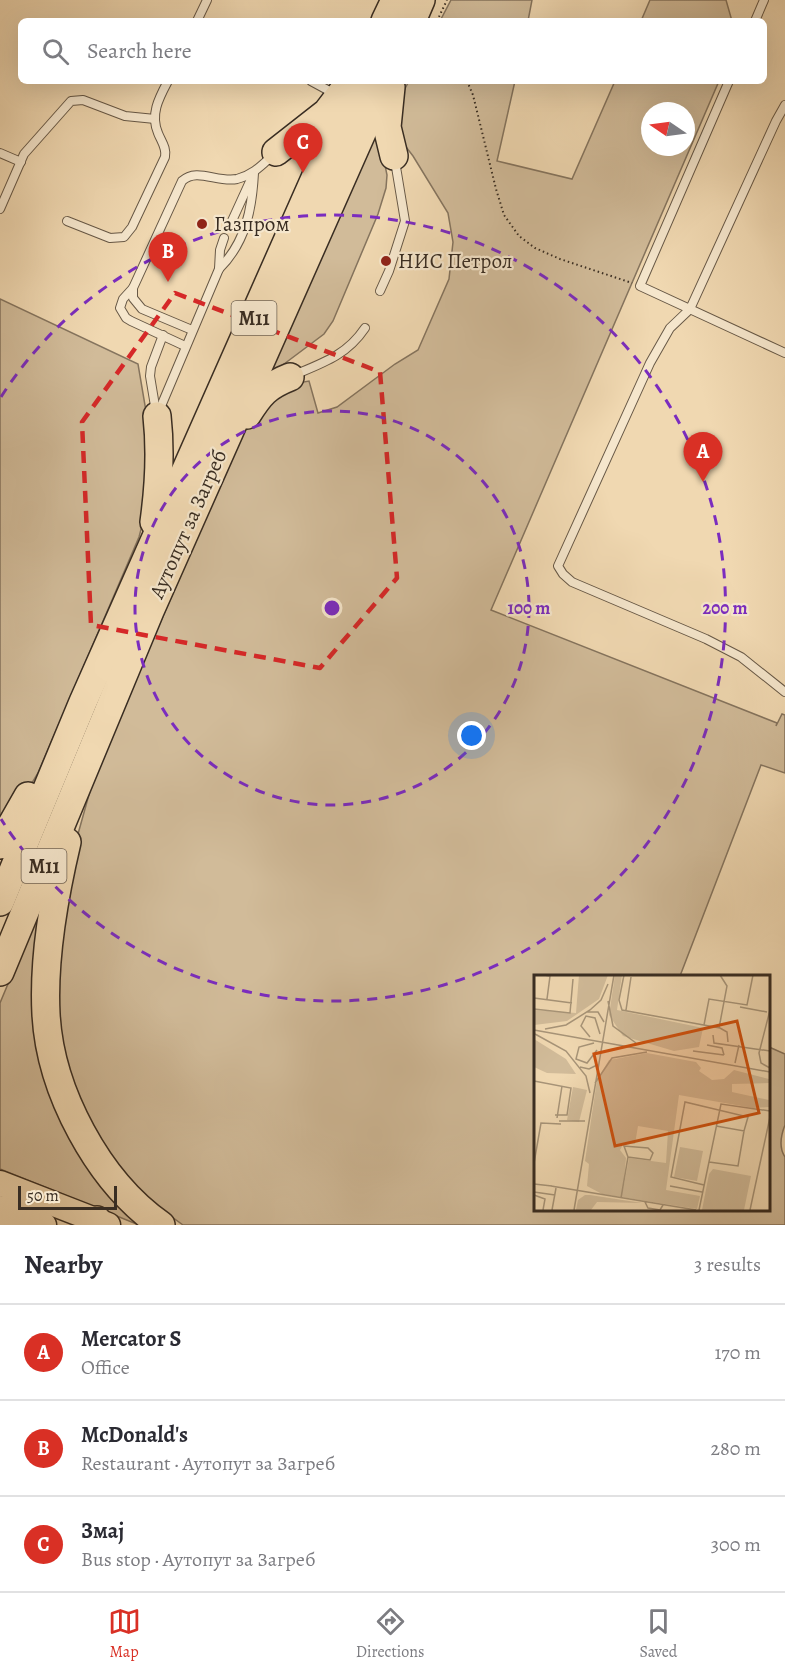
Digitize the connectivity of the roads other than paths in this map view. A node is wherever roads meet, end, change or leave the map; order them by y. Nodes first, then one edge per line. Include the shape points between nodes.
1 (207, 0) edge
2 (395, 0) edge
3 (421, 0) edge
4 (764, 0) edge
5 (198, 18) edge
6 (386, 18) edge
7 (413, 18) edge
8 (755, 18) edge
9 (167, 84) edge
10 (334, 84) edge
11 (384, 84) edge
12 (391, 84) edge
13 (728, 84) edge
14 (349, 86) edge
15 (785, 105) edge
16 (155, 119) junction
17 (276, 152) joint
18 (0, 153) edge
19 (394, 156) joint
20 (21, 162) junction
21 (254, 173) junction
22 (0, 209) edge
23 (67, 221) dead end
24 (231, 223) dead end
25 (224, 238) dead end
26 (219, 268) junction
27 (133, 288) junction
28 (381, 291) dead end
29 (690, 309) junction
30 (365, 327) dead end
31 (192, 330) junction
32 (163, 336) junction
33 (185, 346) junction
34 (785, 353) edge
35 (290, 376) joint
36 (157, 416) junction
37 (222, 446) junction
38 (149, 554) junction
39 (785, 692) edge
40 (83, 702) junction
41 (88, 760) junction
42 (0, 845) edge
43 (0, 902) edge
44 (0, 972) edge
45 (0, 1183) edge
46 (0, 1208) edge
47 (0, 1219) edge
48 (101, 1224) edge
49 (7, 1225) edge
50 (44, 1225) edge
51 (161, 1225) edge

1 - 5 lane
2 - 6 highway
3 - 7 highway
4 - 8 lane
9 - 16 lane
10 - 14 lane
11 - 37 highway, Аутопут за Загреб / M11
12 - 19 highway via 387,127
13 - 29 lane via 640,286
14 - 17 highway via 315,122
14 - 38 highway, Аутопут за Загреб / M11
15 - 29 lane
16 - 20 lane via 125,116 83,100 71,101
16 - 23 lane via 165,157 127,234 110,238
17 - 21 lane
18 - 20 lane
19 - 28 lane via 405,221
20 - 22 lane
21 - 24 lane
21 - 26 lane via 245,229 235,250
21 - 27 lane via 226,180 194,174 182,181
25 - 26 lane
26 - 31 lane
27 - 31 lane via 133,298 142,309
27 - 32 lane via 123,299 123,314
29 - 34 lane
29 - 39 lane via 670,328 650,363 558,566 572,582 741,657
30 - 35 lane via 356,342 341,353
31 - 33 lane
32 - 33 lane
32 - 36 lane via 150,376
33 - 36 lane
35 - 37 highway via 262,393
36 - 38 highway via 160,475
37 - 41 highway, Аутопут за Загреб / M11
38 - 40 highway, Аутопут за Загреб / M11
40 - 42 highway
40 - 43 highway, Аутопут за Загреб / M11
41 - 44 highway, Аутопут за Загреб / M11
41 - 51 highway via 54,912 46,1016 63,1087 87,1144 104,1169
45 - 48 main road
46 - 50 main road
47 - 49 highway

